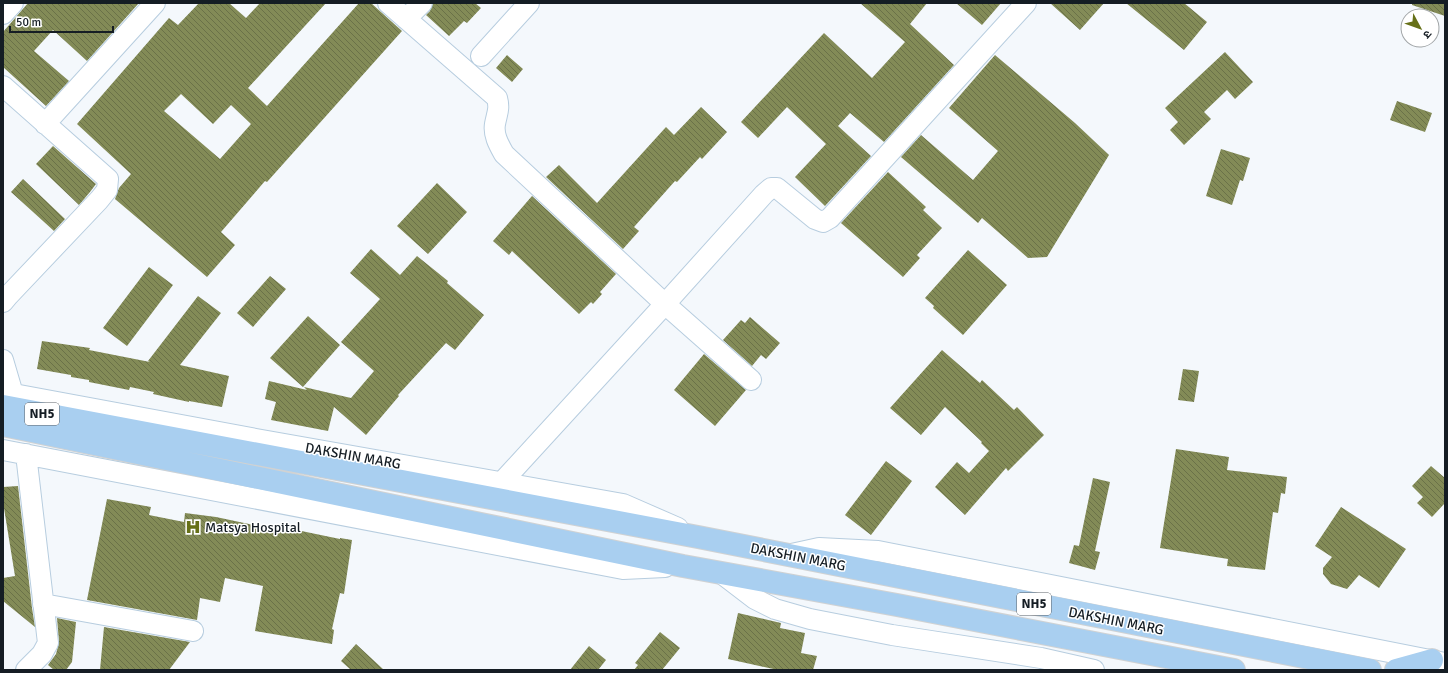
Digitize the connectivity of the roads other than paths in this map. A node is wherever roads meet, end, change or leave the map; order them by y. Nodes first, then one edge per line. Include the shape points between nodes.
1 (13, 3) edge
2 (155, 3) edge
3 (388, 3) edge
4 (422, 3) edge
5 (529, 3) edge
6 (1026, 3) edge
7 (3, 14) edge
8 (406, 19) junction
9 (482, 56) dead end
10 (3, 86) edge
11 (45, 124) junction
12 (3, 302) edge
13 (665, 304) junction
14 (3, 360) edge
15 (751, 380) dead end
16 (6, 398) edge
17 (3, 425) edge
18 (80, 431) junction
19 (3, 450) edge
20 (26, 454) junction
21 (502, 482) junction
22 (698, 537) junction
23 (787, 555) junction
24 (683, 566) junction
25 (721, 573) junction
26 (44, 604) junction
27 (193, 631) dead end
28 (1438, 661) edge
29 (26, 670) edge
30 (1094, 670) edge
31 (1234, 670) edge
32 (1370, 670) edge
33 (1396, 670) edge

1 - 7 street
2 - 11 street
3 - 8 street
4 - 8 street
5 - 9 street
6 - 13 street via 830,218 823,222 815,219 778,188 772,188
8 - 13 street via 497,98 499,107 495,125 496,140 504,154
10 - 11 street
11 - 12 street via 108,180 107,190
13 - 15 street
13 - 21 street
14 - 16 street
16 - 18 highway, DAKSHIN MARG / NH5
16 - 21 street, DAKSHIN MARG / NH5
17 - 18 highway, DAKSHIN MARG / NH5
18 - 22 highway, DAKSHIN MARG
18 - 24 highway, DAKSHIN MARG
19 - 20 street, DAKSHIN MARG / NH5
20 - 24 street, DAKSHIN MARG / NH5 via 623,568
20 - 26 street
21 - 22 street, DAKSHIN MARG / NH5 via 623,504
22 - 23 highway, DAKSHIN MARG / NH5
23 - 28 street via 819,548 878,551
23 - 32 highway, DAKSHIN MARG / NH5
24 - 25 highway, DAKSHIN MARG / NH5
25 - 30 street via 755,599 775,609 810,619 892,635 1041,658
25 - 31 highway, DAKSHIN MARG / NH5
26 - 27 street
26 - 29 street via 48,643 42,654
28 - 33 highway

